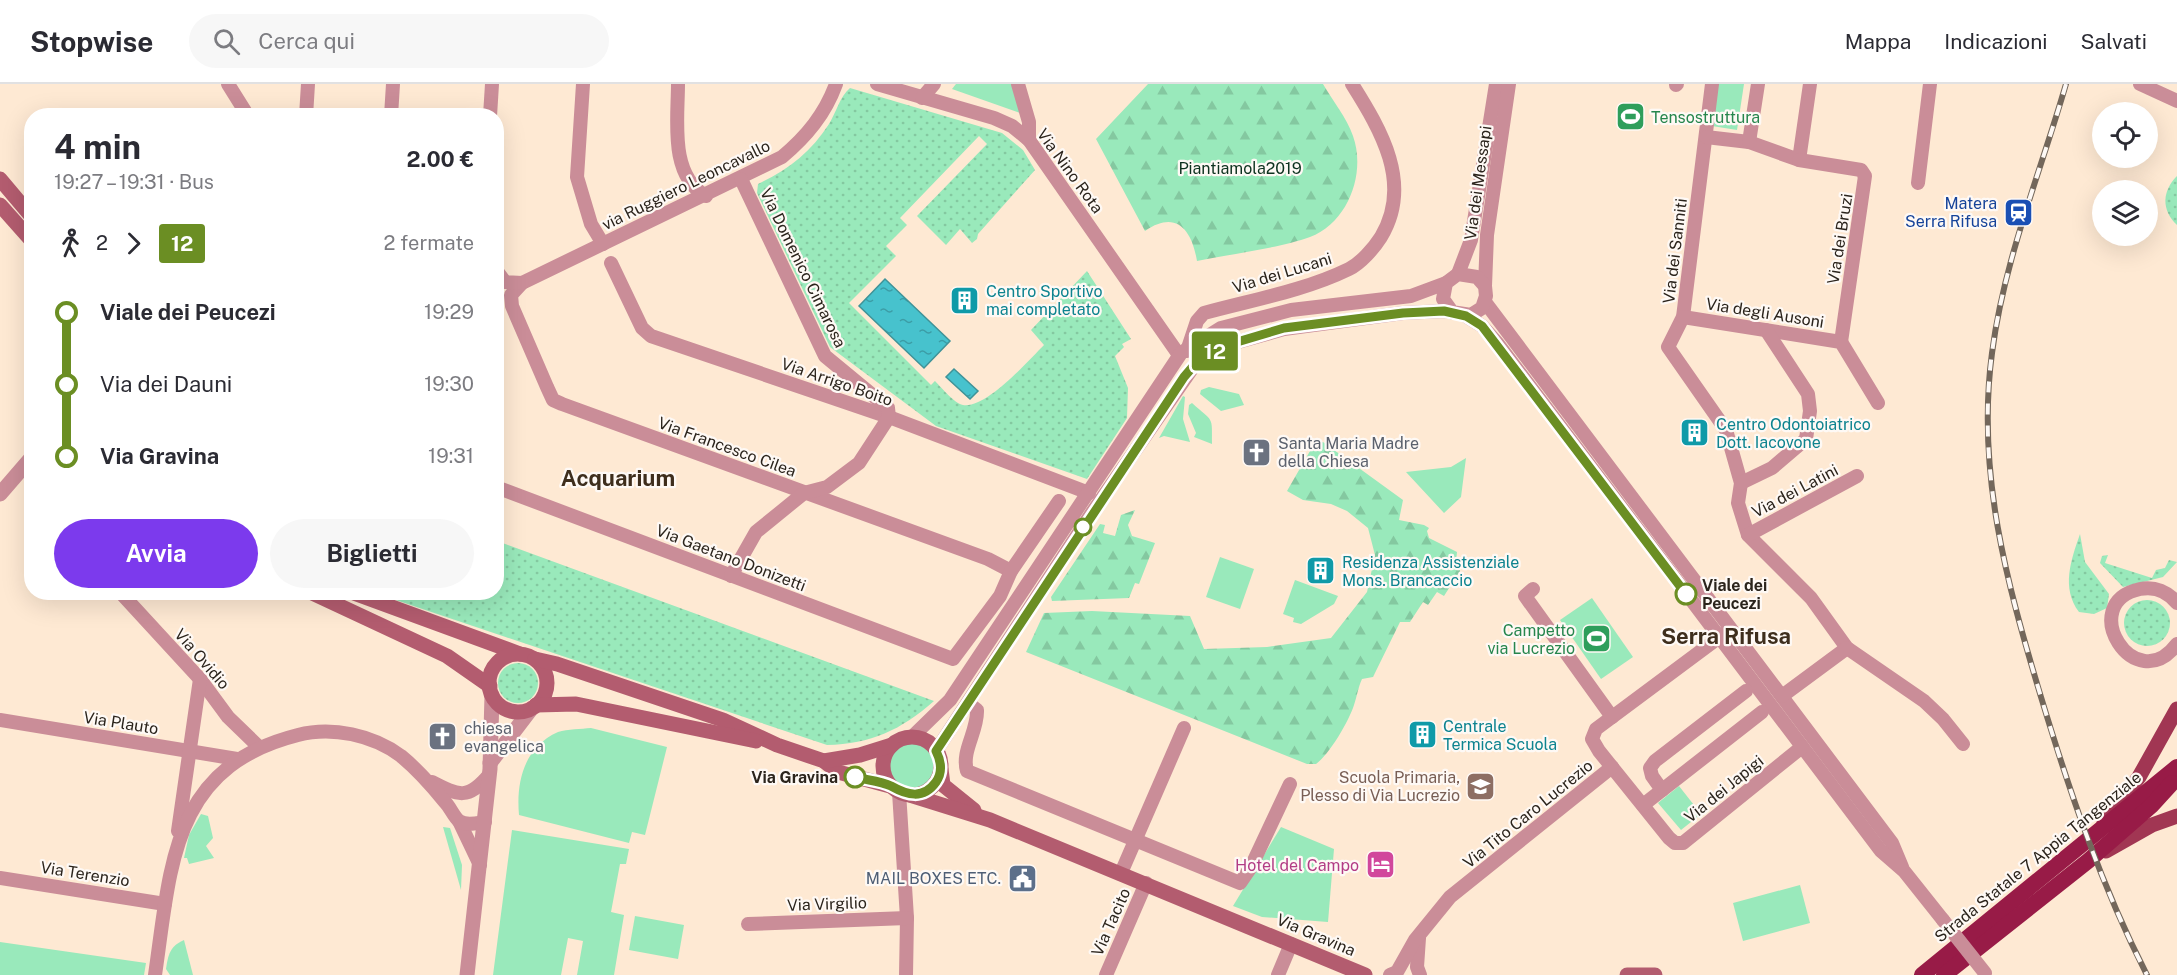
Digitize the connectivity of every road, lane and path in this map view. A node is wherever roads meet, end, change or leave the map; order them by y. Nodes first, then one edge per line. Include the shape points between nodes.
1 (228, 84) edge
2 (308, 84) edge
3 (393, 84) edge
4 (492, 84) edge
5 (583, 84) edge
6 (678, 84) edge
7 (836, 84) edge
8 (877, 84) edge
9 (934, 84) edge
10 (1018, 84) edge
11 (1352, 84) edge
12 (1496, 84) edge
13 (1509, 84) edge
14 (1712, 84) edge
15 (1758, 84) edge
16 (1810, 84) edge
17 (1930, 84) edge
18 (2140, 84) edge
19 (922, 98) junction
20 (2177, 101) edge
21 (243, 108) edge
22 (306, 108) edge
23 (392, 108) edge
24 (490, 108) edge
25 (1706, 136) junction
26 (1029, 140) junction
27 (1749, 142) junction
28 (1799, 160) junction
29 (0, 179) edge
30 (741, 179) junction
31 (1918, 183) dead end
32 (706, 196) junction
33 (0, 205) edge
34 (24, 208) edge
35 (1484, 208) junction
36 (24, 232) edge
37 (603, 244) junction
38 (611, 263) dead end
39 (1458, 274) junction
40 (504, 281) edge
41 (522, 283) junction
42 (1446, 283) junction
43 (1485, 286) junction
44 (1391, 299) junction
45 (1485, 302) junction
46 (1393, 315) junction
47 (1460, 315) junction
48 (1683, 317) junction
49 (1197, 321) junction
50 (1766, 330) junction
51 (1211, 334) junction
52 (1841, 342) junction
53 (1181, 356) junction
54 (1195, 365) junction
55 (1878, 403) dead end
56 (889, 417) junction
57 (1599, 454) junction
58 (1587, 463) junction
59 (24, 466) edge
60 (1857, 476) dead end
61 (1741, 483) junction
62 (504, 490) edge
63 (804, 493) junction
64 (1089, 493) junction
65 (0, 494) edge
66 (1059, 501) dead end
67 (1085, 511) junction
68 (1645, 515) junction
69 (1634, 525) junction
70 (1748, 535) junction
71 (1011, 571) junction
72 (731, 576) junction
73 (1533, 589) dead end
74 (127, 600) edge
75 (327, 600) edge
76 (373, 600) edge
77 (2177, 603) edge
78 (1725, 634) junction
79 (2177, 644) edge
80 (1847, 648) junction
81 (520, 654) junction
82 (535, 659) junction
83 (200, 679) junction
84 (491, 691) junction
85 (1746, 691) dead end
86 (1782, 696) junction
87 (968, 703) junction
88 (534, 707) junction
89 (2177, 710) edge
90 (1762, 712) dead end
91 (1612, 717) junction
92 (0, 720) edge
93 (1184, 728) dead end
94 (912, 737) junction
95 (1802, 739) junction
96 (1963, 744) dead end
97 (777, 745) junction
98 (892, 745) junction
99 (259, 747) junction
100 (189, 750) junction
101 (936, 751) junction
102 (237, 759) junction
103 (824, 761) junction
104 (1612, 767) junction
105 (2177, 767) edge
106 (490, 769) junction
107 (940, 769) junction
108 (2177, 776) edge
109 (427, 779) junction
110 (1290, 784) dead end
111 (1662, 790) junction
112 (900, 791) junction
113 (462, 794) junction
114 (1643, 805) junction
115 (456, 816) junction
116 (2177, 816) edge
117 (986, 819) junction
118 (485, 822) junction
119 (2101, 827) junction
120 (1136, 839) junction
121 (175, 850) junction
122 (2088, 861) junction
123 (480, 866) junction
124 (1121, 873) junction
125 (0, 878) edge
126 (1146, 883) junction
127 (165, 904) junction
128 (907, 918) junction
129 (748, 924) dead end
130 (1420, 933) junction
131 (1291, 944) junction
132 (1940, 968) edge
133 (1986, 974) edge
134 (155, 975) edge
135 (467, 975) edge
136 (906, 975) edge
137 (1106, 975) edge
138 (1278, 975) edge
139 (1365, 975) edge
140 (1390, 975) edge
141 (1420, 975) edge
142 (1919, 975) edge

1 - 21 street
2 - 22 street
3 - 23 street
4 - 24 street
5 - 37 street via 577,177 591,224
6 - 32 street via 677,150 693,187
7 - 30 street, via Ruggiero Leoncavallo via 805,138 782,157
8 - 19 street, Via Nino Rota
9 - 19 street
10 - 26 street via 1029,122
11 - 49 street, Via dei Lucani via 1375,121 1394,168 1391,220 1376,245 1352,267 1325,279 1204,313
12 - 35 street, Via dei Messapi
13 - 35 street, Via dei Messapi
14 - 25 street, Via dei Sanniti
15 - 27 street
16 - 28 street
17 - 31 street
18 - 20 street
19 - 26 street, Via Nino Rota via 994,118
25 - 27 street, Via dei Bruzi
25 - 48 street, Via dei Sanniti
26 - 53 street, Via Nino Rota
27 - 28 street, Via dei Bruzi
28 - 52 street, Via dei Bruzi via 1861,170 1865,176
29 - 34 main road
30 - 32 street, via Ruggiero Leoncavallo
30 - 56 street, Via Domenico Cimarosa via 825,356 888,408
32 - 37 street, via Ruggiero Leoncavallo
33 - 36 main road
35 - 39 street, Via dei Messapi
35 - 43 street, Via dei Messapi
37 - 41 street, via Ruggiero Leoncavallo
38 - 56 street, Via Arrigo Boito via 642,328 651,336
39 - 42 street
39 - 43 street via 1471,274
40 - 41 street
41 - 63 street, Via Francesco Cilea via 511,300 553,400
42 - 44 street via 1428,292
42 - 47 street via 1443,299
43 - 45 street
44 - 46 street
44 - 51 street via 1291,310
45 - 47 street via 1477,312
45 - 57 street
46 - 47 street via 1444,311
46 - 54 street via 1284,328 1227,345
47 - 58 street via 1482,326 1498,344
48 - 50 street, Via degli Ausoni
48 - 61 street, Via dei Sanniti via 1668,347 1726,430
49 - 51 street via 1199,330
49 - 53 street
50 - 52 street, Via degli Ausoni
50 - 61 street via 1808,394 1806,439 1772,468
51 - 53 street
52 - 55 street, Via degli Ausoni
53 - 54 street via 1184,370
53 - 64 street
54 - 67 street
56 - 63 street via 859,463 827,487
56 - 64 street, Via Arrigo Boito
57 - 58 street
57 - 68 street
58 - 69 street
59 - 65 street
60 - 70 street, Via dei Latini
61 - 70 street, Via dei Sanniti via 1738,503
62 - 72 street, Via Gaetano Donizetti
63 - 71 street, Via Francesco Cilea via 988,559
63 - 72 street via 756,532
64 - 67 street
66 - 71 street
67 - 87 street
67 - 94 street via 950,700
68 - 69 street
68 - 78 street
69 - 78 street
70 - 80 street, Via dei Sanniti via 1811,598
71 - 72 street, Via Gaetano Donizetti via 1000,596 953,659
73 - 91 street via 1525,596
74 - 83 street, Via Ovidio
75 - 84 main road via 447,656
76 - 81 main road
77 - 79 street via 2160,590 2136,590 2116,605 2111,622 2116,642 2132,657 2153,660
78 - 86 street
78 - 91 street, Via Tito Caro Lucrezio
78 - 95 street
80 - 86 street
80 - 96 street, Via dei Sanniti via 1924,701
81 - 82 main road
81 - 84 main road via 502,659 495,666
82 - 88 main road via 547,681 542,699
82 - 97 main road via 723,720
83 - 99 street, Via Ovidio via 228,717
83 - 100 street
84 - 88 main road via 498,704 508,710 518,712
84 - 106 street
85 - 111 street via 1655,761 1650,768
86 - 95 street
87 - 101 street
87 - 120 street via 977,710 978,721 966,755 967,771
88 - 97 main road via 576,704
88 - 106 street
89 - 119 main road via 2139,777
90 - 111 street
91 - 104 street, Via Tito Caro Lucrezio via 1596,729 1592,739
92 - 100 street, Via Plauto
93 - 120 street
94 - 98 main road
94 - 101 main road via 930,743
95 - 114 street, Via dei Japigi via 1683,843 1669,838
95 - 133 street, bridge via 1881,851 1904,871
97 - 103 main road
98 - 103 main road
98 - 112 main road via 883,760 885,778
99 - 102 street
99 - 109 street via 310,732 348,734 376,741
100 - 102 street, Via Plauto
100 - 121 street
101 - 107 main road
102 - 121 street via 201,795
103 - 112 main road via 838,772
104 - 114 street, Via dei Japigi
104 - 130 street, Via Tito Caro Lucrezio via 1450,897
105 - 119 highway, Strada Statale 7 Appia Tangenziale
106 - 113 street via 477,790
106 - 118 street
107 - 112 main road via 934,785 919,794
107 - 117 main road via 943,785 949,792
108 - 122 highway, Strada Statale 7 Appia Tangenziale via 2151,806
109 - 113 street
109 - 115 street
110 - 120 street via 1240,883
111 - 114 street
112 - 117 main road
112 - 128 street
113 - 115 street via 454,801
115 - 118 street via 471,824
115 - 123 street
116 - 122 main road via 2152,825
117 - 124 main road, Via Gravina
118 - 123 street
119 - 132 highway, Strada Statale 7 Appia Tangenziale
120 - 124 street
121 - 127 street
122 - 132 highway, Strada Statale 7 Appia Tangenziale
123 - 135 street
124 - 126 main road, Via Gravina
125 - 127 street, Via Terenzio
126 - 131 main road, Via Gravina
126 - 137 street, Via Tacito
127 - 134 street
128 - 129 street, Via Virgilio
128 - 136 street
130 - 140 street, Via Tito Caro Lucrezio via 1397,972
130 - 141 street
131 - 138 street
131 - 139 main road, Via Gravina
132 - 142 highway, Strada Statale 7 Appia Tangenziale

